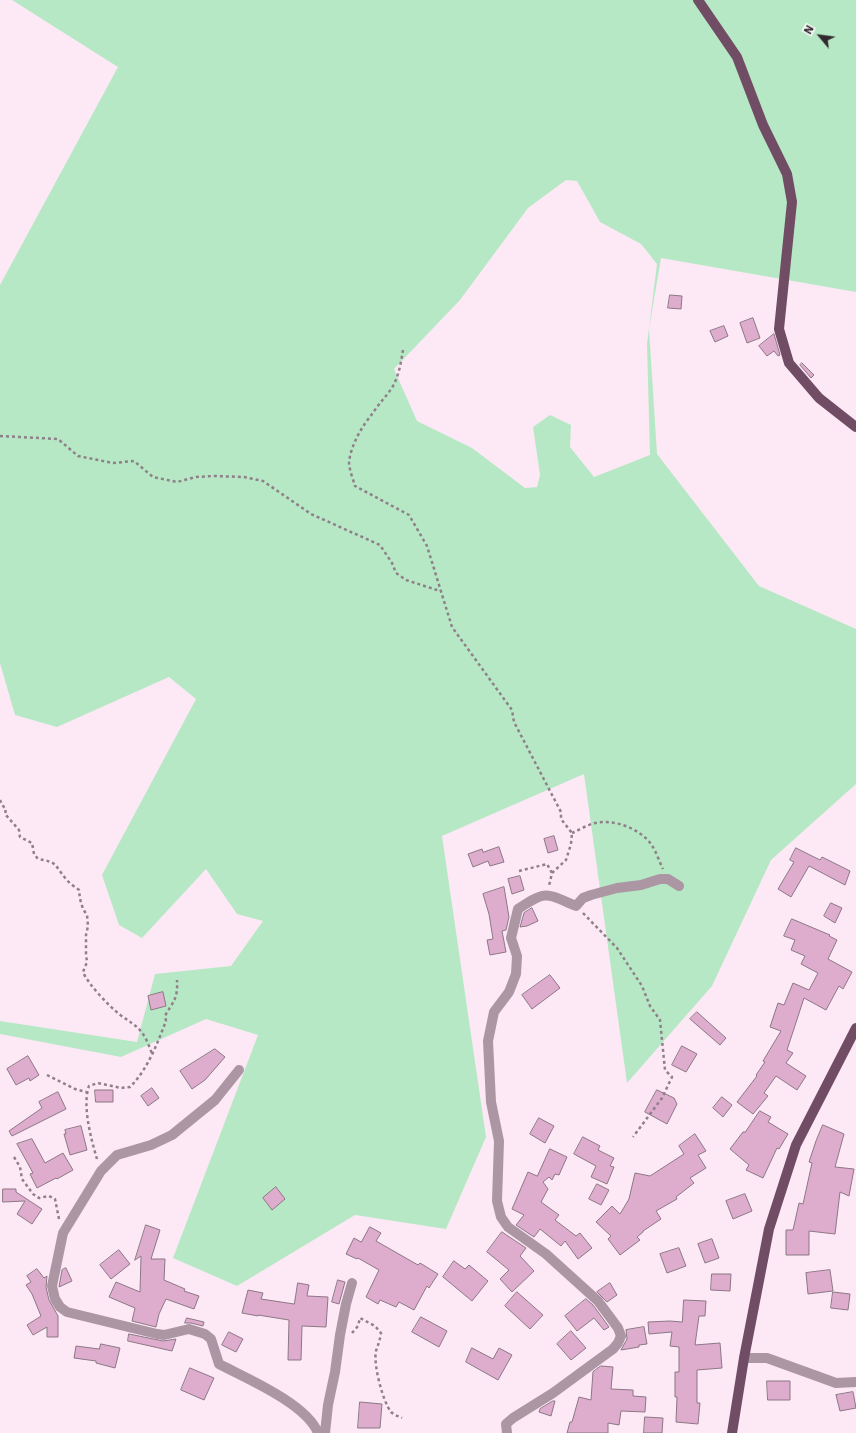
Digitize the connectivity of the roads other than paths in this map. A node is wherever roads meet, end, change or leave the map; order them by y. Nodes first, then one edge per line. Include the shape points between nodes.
1 (698, 0) edge
2 (856, 426) edge
3 (679, 886) dead end
4 (856, 1028) edge
5 (239, 1070) dead end
6 (352, 1283) dead end
7 (744, 1358) junction
8 (856, 1382) edge
9 (318, 1433) edge
10 (325, 1433) edge
11 (506, 1433) edge
12 (732, 1433) edge

1 - 2 main road via 737,57 763,124 787,174 792,202 779,329 789,363 819,398
3 - 11 street via 668,879 660,878 641,885 591,895 583,898 576,906 548,894 536,897 518,909 511,938 517,956 516,974 509,992 494,1012 488,1041 491,1102 499,1141 497,1201 501,1217 508,1227 546,1254 598,1301 621,1336 613,1350 553,1393 512,1418 506,1424
4 - 7 main road via 796,1145 769,1229
5 - 9 street via 215,1100 172,1135 151,1145 117,1155 101,1171 63,1233 52,1286 55,1299 67,1312 157,1334 164,1335 189,1329 205,1334 211,1339 219,1364 284,1398 302,1413
6 - 10 street via 340,1335
7 - 8 street via 767,1358 836,1383
7 - 12 main road

